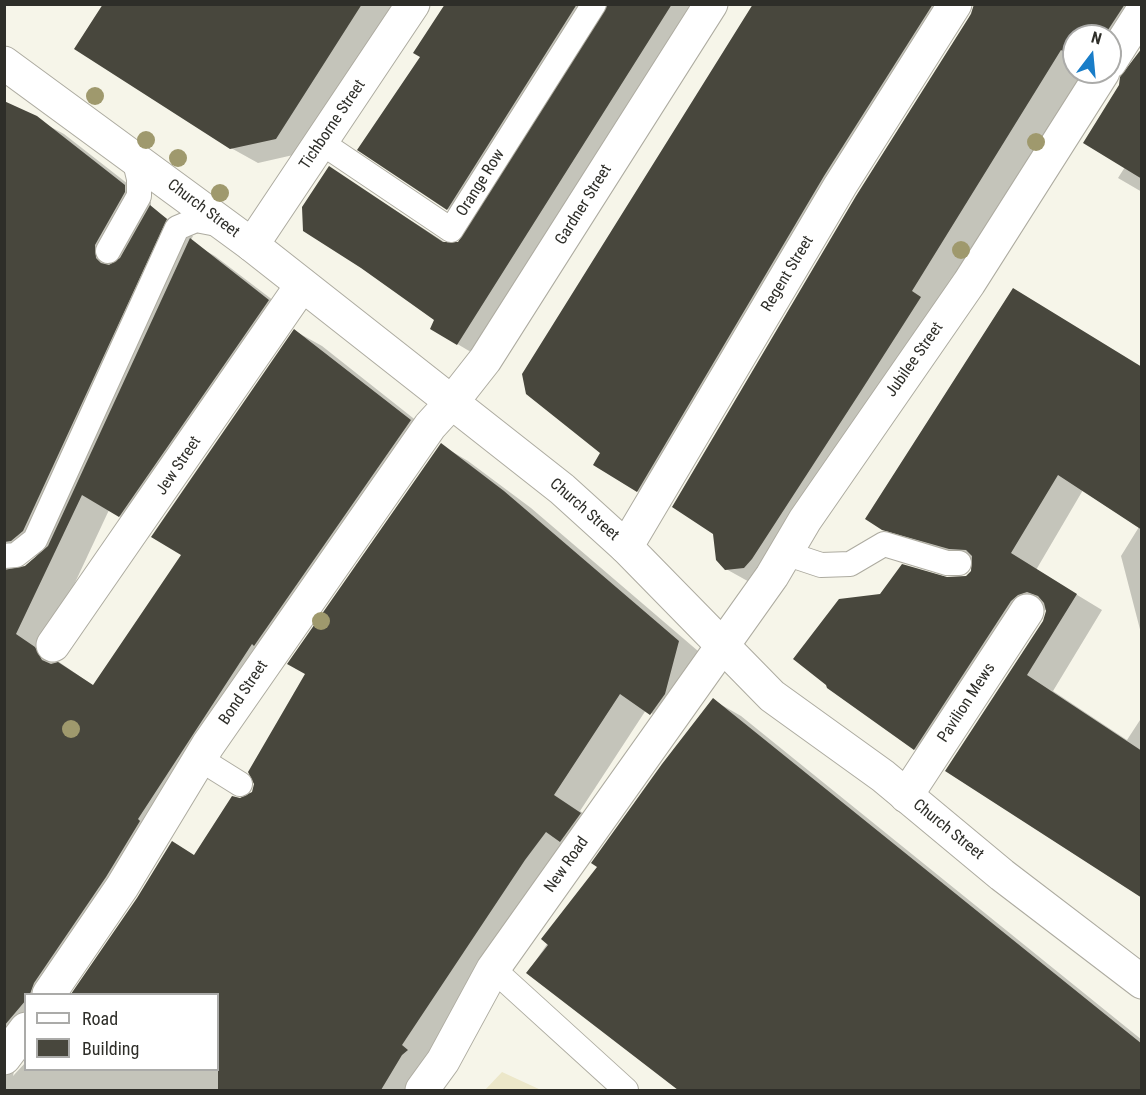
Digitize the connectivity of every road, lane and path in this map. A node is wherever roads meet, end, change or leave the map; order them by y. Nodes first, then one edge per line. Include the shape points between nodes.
1 (412, 4) edge
2 (594, 4) edge
3 (711, 4) edge
4 (955, 4) edge
5 (1142, 12) edge
6 (1122, 43) edge
7 (4, 63) edge
8 (1095, 84) edge
9 (322, 143) junction
10 (134, 158) junction
11 (225, 226) junction
12 (252, 246) junction
13 (108, 251) dead end
14 (302, 285) junction
15 (452, 402) junction
16 (626, 547) junction
17 (785, 553) junction
18 (4, 556) edge
19 (959, 563) dead end
20 (1027, 611) dead end
21 (53, 645) dead end
22 (723, 645) junction
23 (200, 759) junction
24 (240, 784) dead end
25 (906, 796) junction
26 (493, 969) junction
27 (1142, 982) edge
28 (50, 993) edge
29 (24, 1032) edge
30 (4, 1058) edge
31 (422, 1090) edge
32 (626, 1090) edge

1 - 9 street, Tichborne Street
2 - 9 lane, Orange Row via 451,230
3 - 15 street, Gardner Street via 485,360
4 - 16 street, Regent Street via 840,186
5 - 6 street
7 - 10 street, Church Street
8 - 17 street, Jubilee Street via 969,283
9 - 12 street, Tichborne Street
10 - 11 street, Church Street
10 - 13 lane via 139,196
11 - 12 street, Church Street
11 - 18 lane via 196,220 177,228 35,540 16,555
12 - 14 street, Church Street
14 - 15 street, Church Street
14 - 21 street, Jew Street
15 - 16 street, Church Street via 562,489
15 - 23 street, Bond Street via 430,426
16 - 22 street, Church Street
17 - 19 lane via 821,565 850,564 884,544
17 - 22 street, Jubilee Street
20 - 25 street, Pavilion Mews
22 - 25 street, Church Street via 772,696
22 - 26 street, New Road
23 - 24 lane
23 - 28 street, Bond Street via 122,887
25 - 27 street, Church Street
26 - 31 street, New Road via 443,1061
26 - 32 lane
29 - 30 street

